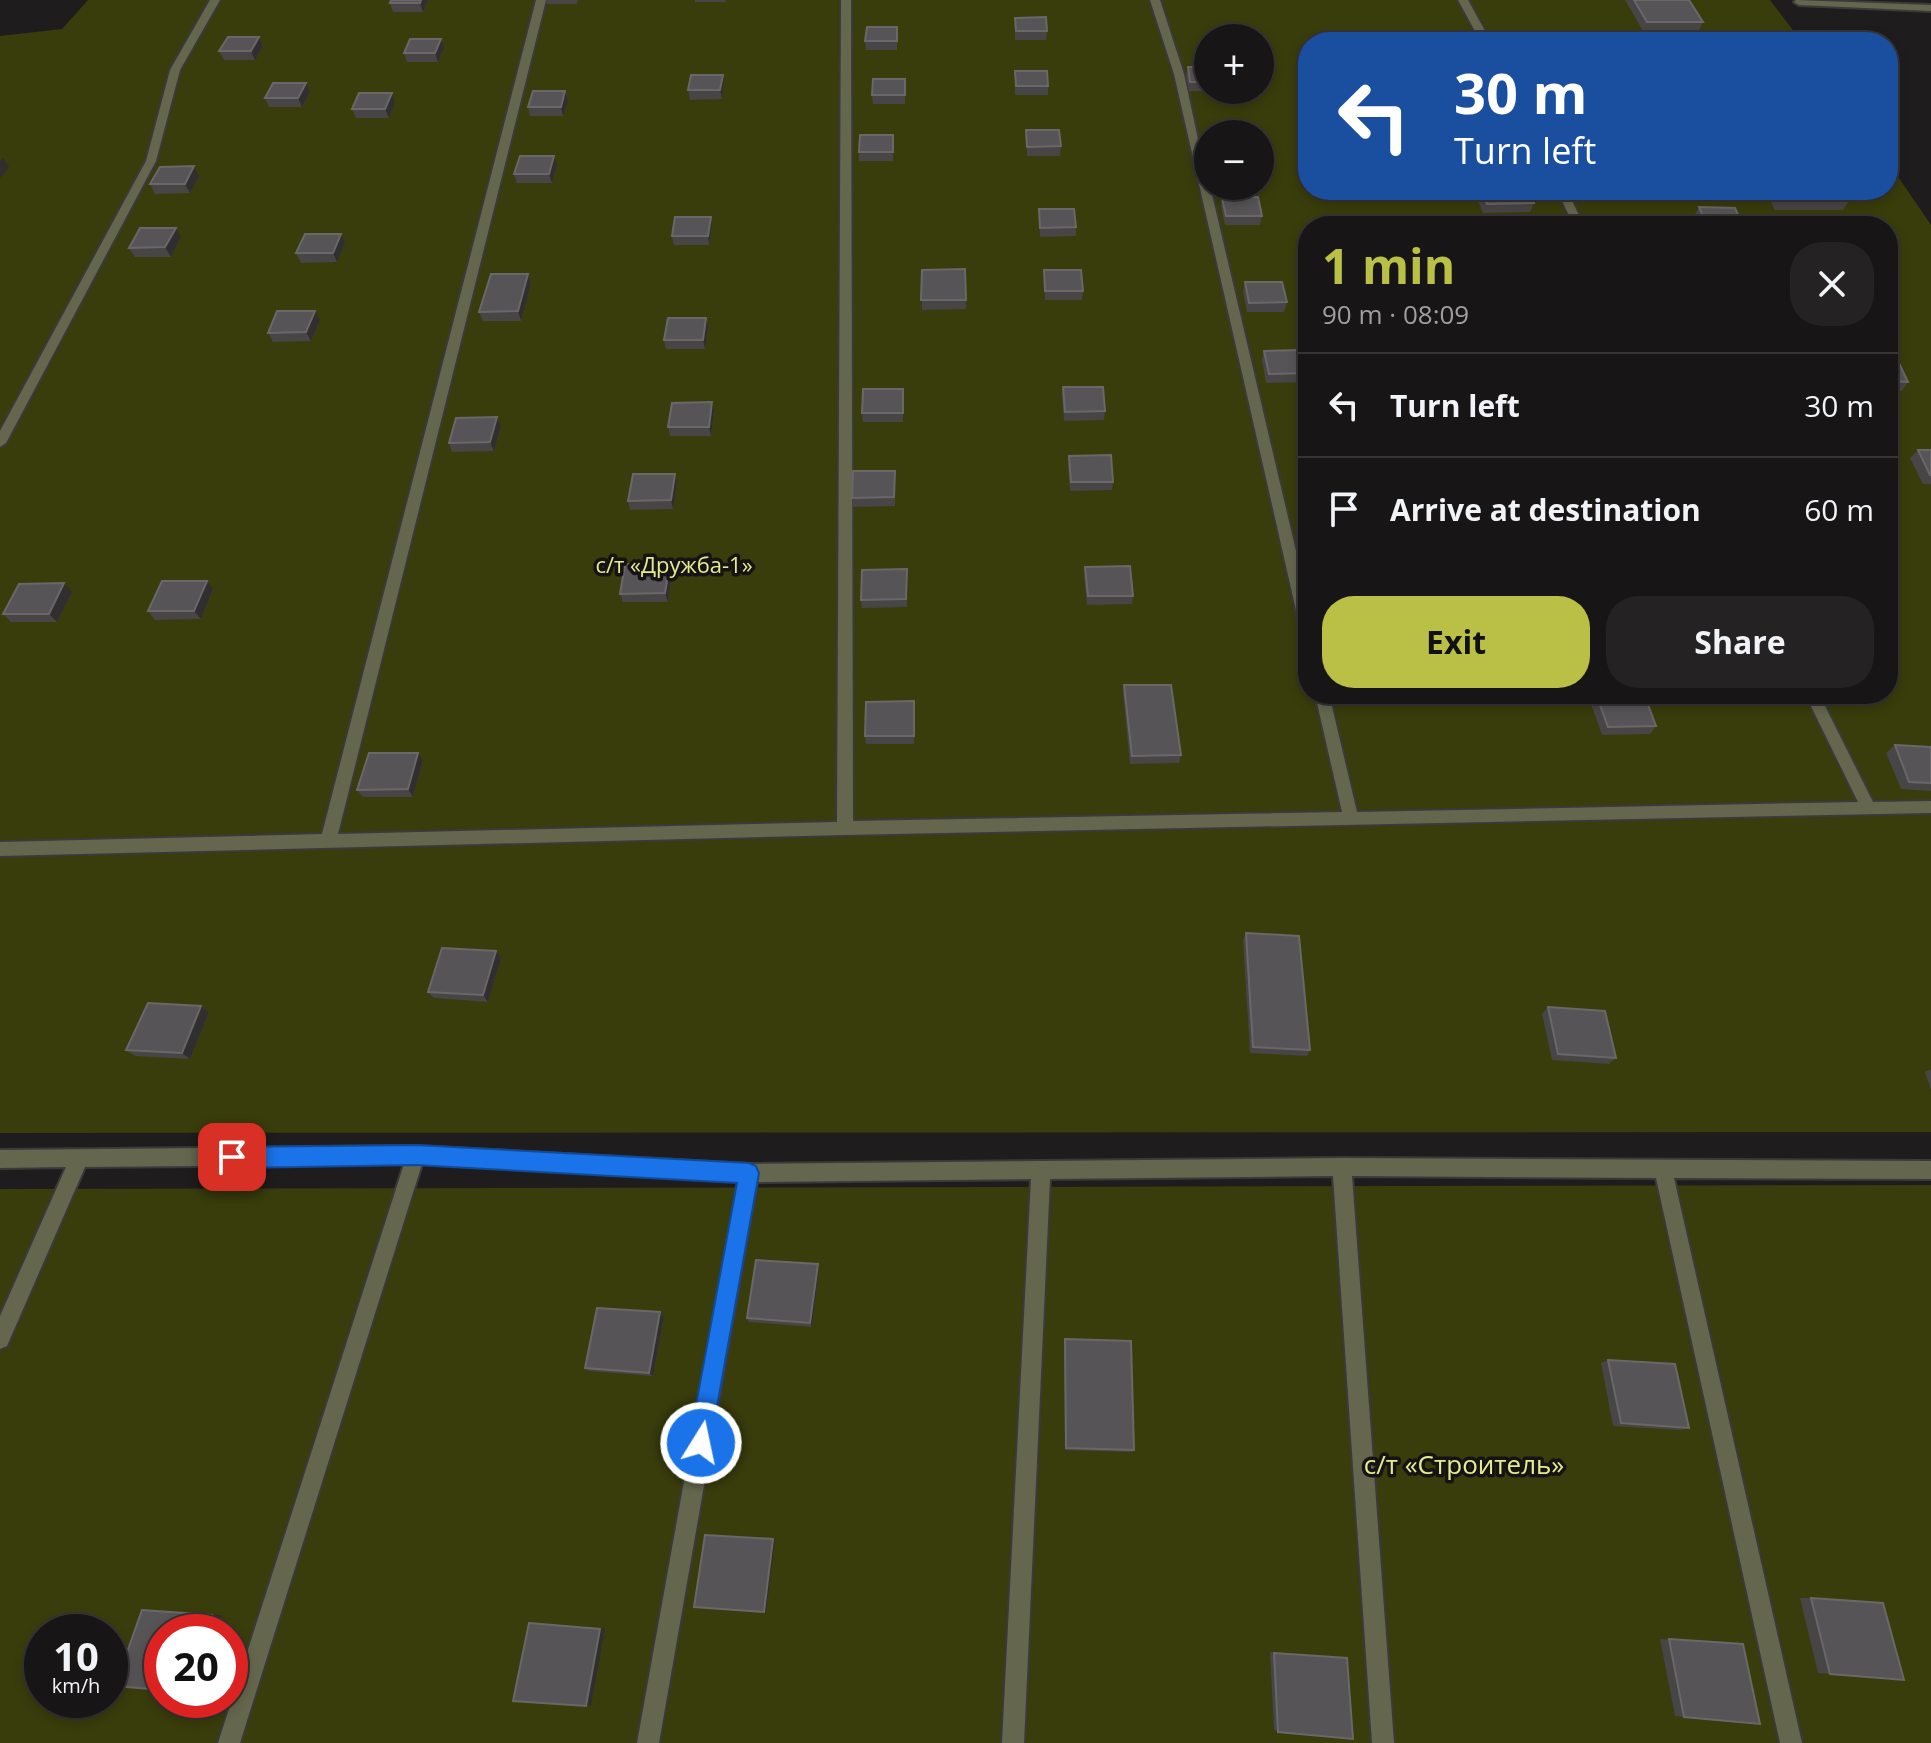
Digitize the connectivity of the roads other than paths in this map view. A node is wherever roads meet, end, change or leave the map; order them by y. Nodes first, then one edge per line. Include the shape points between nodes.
1 (215, 0) edge
2 (541, 0) edge
3 (846, 0) edge
4 (1155, 0) edge
5 (1463, 0) edge
6 (1799, 2) dead end
7 (1931, 8) edge
8 (1481, 32) edge
9 (0, 443) edge
10 (1298, 589) edge
11 (1324, 704) edge
12 (1817, 704) edge
13 (1868, 807) junction
14 (1931, 807) edge
15 (1351, 818) junction
16 (845, 828) junction
17 (328, 842) junction
18 (0, 849) edge
19 (416, 1155) junction
20 (0, 1159) edge
21 (79, 1160) junction
22 (1342, 1167) junction
23 (1663, 1168) junction
24 (1931, 1170) edge
25 (1041, 1171) junction
26 (749, 1173) junction
27 (0, 1339) edge
28 (229, 1743) edge
29 (648, 1743) edge
30 (1013, 1743) edge
31 (1383, 1743) edge
32 (1791, 1743) edge

1 - 9 lane via 175,70 151,161
2 - 17 lane
3 - 16 lane
4 - 10 lane via 1179,74
5 - 8 lane
6 - 7 lane
11 - 15 lane
12 - 13 lane
13 - 14 lane
13 - 15 lane
15 - 16 lane
16 - 17 lane
17 - 18 lane
19 - 21 lane
19 - 26 lane
19 - 28 lane
20 - 21 lane
21 - 27 lane
22 - 23 lane
22 - 25 lane
22 - 31 lane
23 - 24 lane
23 - 32 lane
25 - 26 lane
25 - 30 lane
26 - 29 lane

